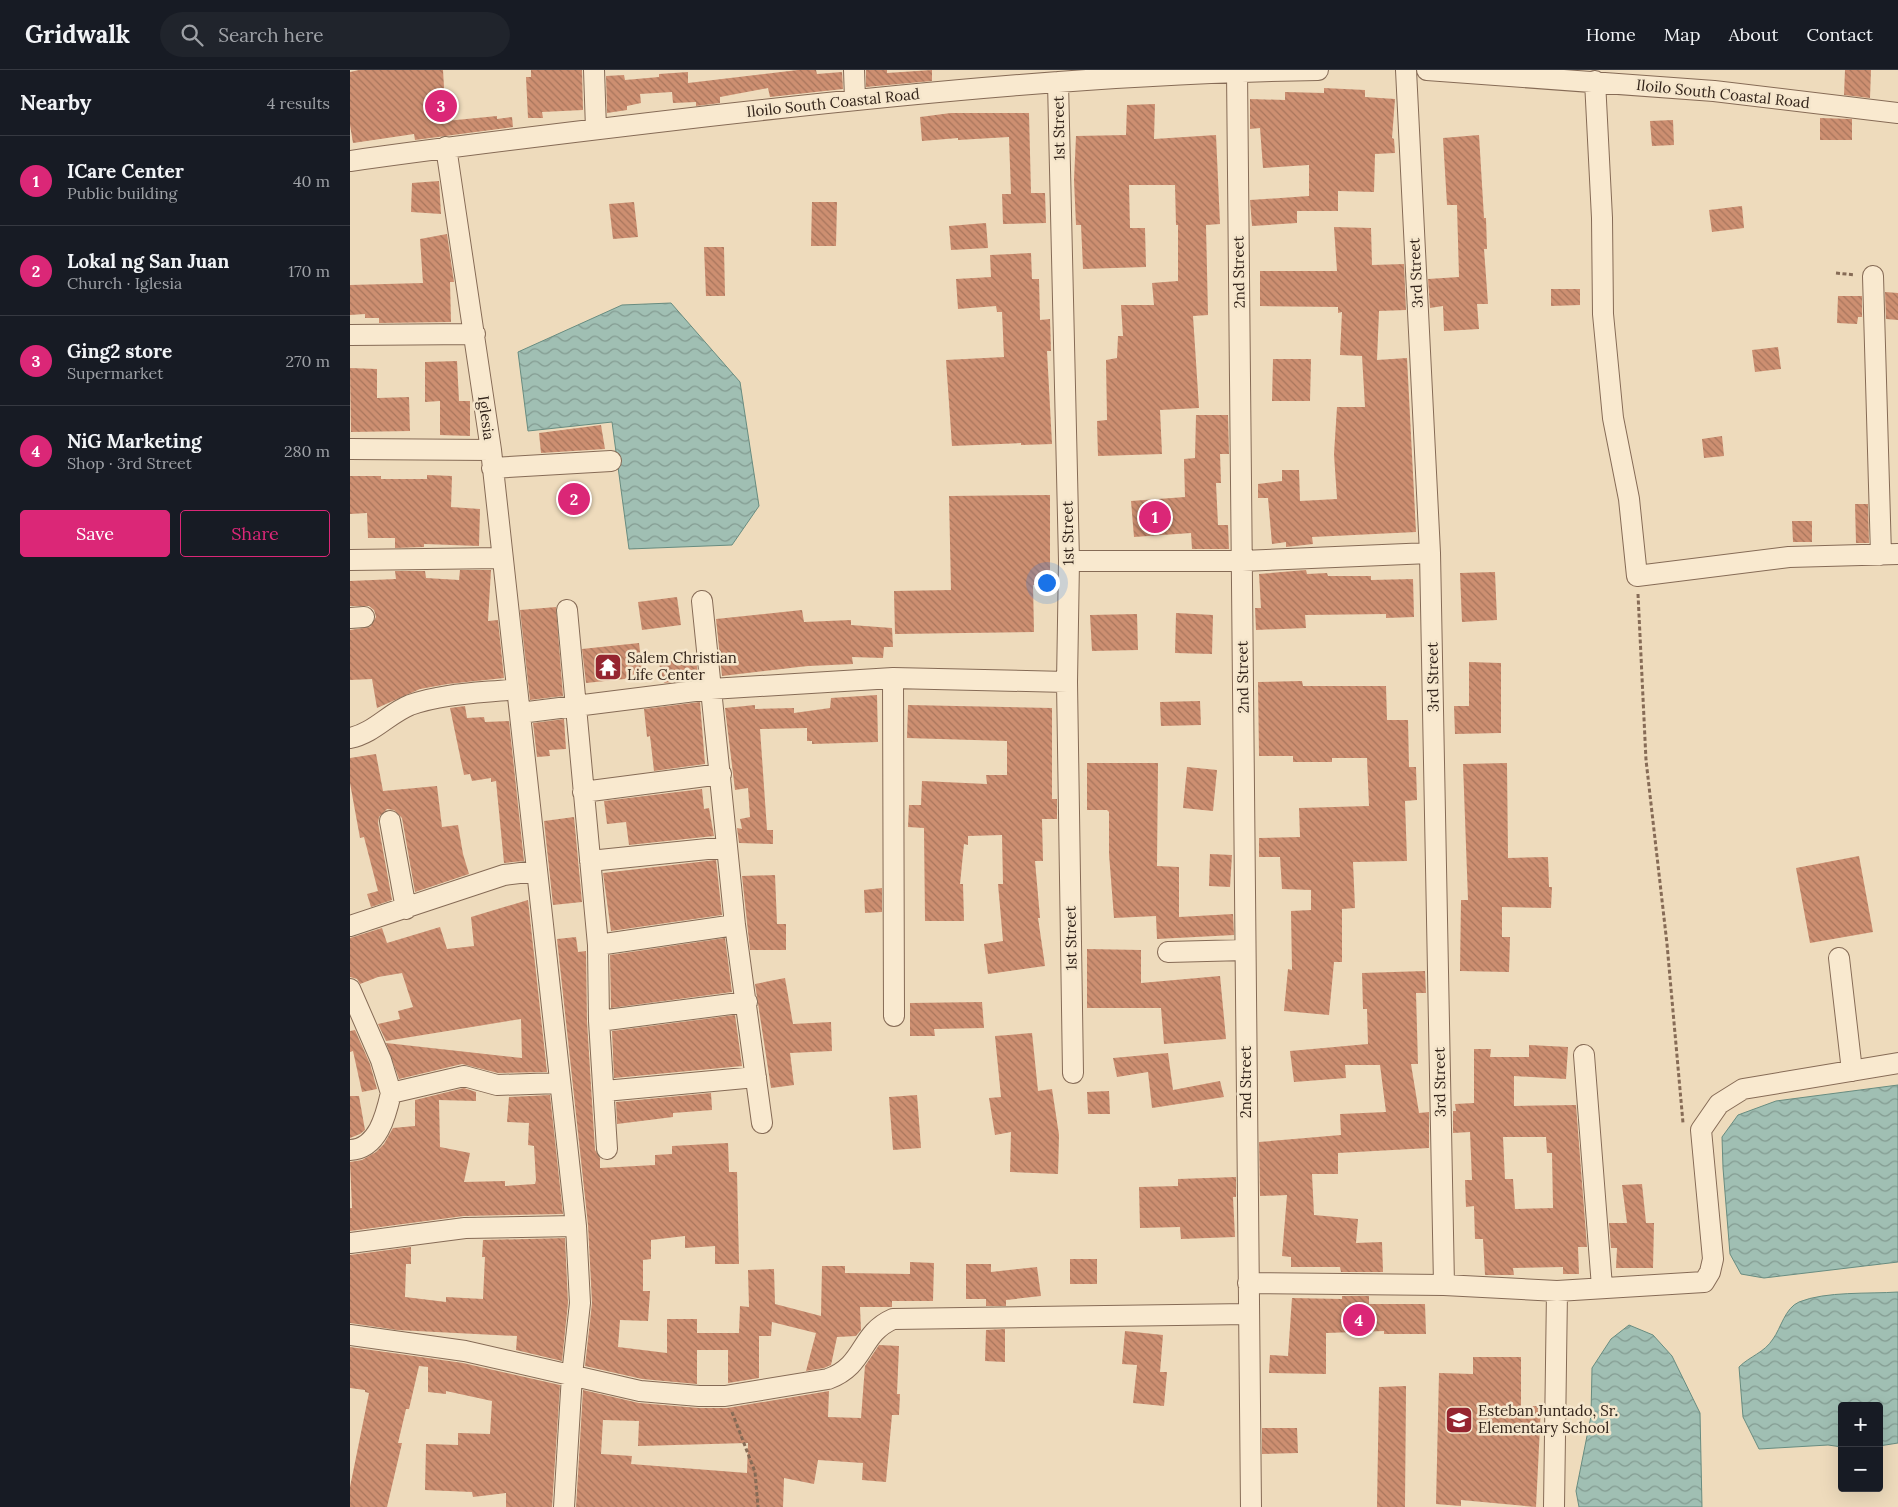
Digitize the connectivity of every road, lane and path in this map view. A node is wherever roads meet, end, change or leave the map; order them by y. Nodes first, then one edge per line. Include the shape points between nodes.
1 (594, 70) edge
2 (854, 70) edge
3 (1318, 70) edge
4 (1406, 70) edge
5 (1427, 70) edge
6 (1237, 71) junction
7 (1011, 78) edge
8 (1595, 81) junction
9 (1058, 82) junction
10 (855, 99) junction
11 (1898, 114) edge
12 (596, 130) junction
13 (446, 147) junction
14 (350, 161) edge
15 (1873, 276) dead end
16 (475, 334) junction
17 (350, 335) edge
18 (350, 449) edge
19 (492, 459) junction
20 (611, 460) dead end
21 (1430, 553) junction
22 (1889, 554) edge
23 (501, 558) junction
24 (350, 560) edge
25 (1069, 561) junction
26 (1242, 561) junction
27 (1637, 576) junction
28 (702, 601) dead end
29 (567, 610) dead end
30 (893, 678) junction
31 (1067, 682) junction
32 (517, 689) junction
33 (711, 690) junction
34 (576, 706) junction
35 (520, 713) junction
36 (350, 738) edge
37 (721, 774) junction
38 (583, 792) junction
39 (390, 821) dead end
40 (727, 847) junction
41 (590, 861) junction
42 (536, 871) junction
43 (406, 909) junction
44 (735, 924) junction
45 (350, 926) edge
46 (598, 945) junction
47 (1245, 950) junction
48 (1168, 952) dead end
49 (1839, 958) dead end
50 (350, 990) edge
51 (747, 1002) junction
52 (894, 1016) dead end
53 (599, 1021) junction
54 (1584, 1054) dead end
55 (1898, 1063) edge
56 (1852, 1070) junction
57 (1073, 1073) dead end
58 (756, 1078) junction
59 (560, 1083) junction
60 (605, 1091) junction
61 (391, 1093) junction
62 (762, 1124) dead end
63 (1683, 1133) dead end
64 (350, 1150) edge
65 (607, 1150) dead end
66 (576, 1226) junction
67 (350, 1243) edge
68 (1248, 1284) junction
69 (1444, 1285) junction
70 (1602, 1287) junction
71 (1557, 1291) junction
72 (1248, 1314) junction
73 (350, 1335) edge
74 (572, 1375) junction
75 (725, 1396) junction
76 (564, 1507) edge
77 (758, 1507) edge
78 (1251, 1507) edge
79 (1554, 1507) edge

1 - 12 street
2 - 10 street
3 - 6 street, Iloilo South Coastal Road
4 - 21 street, 3rd Street
5 - 8 street, Iloilo South Coastal Road
6 - 9 street, Iloilo South Coastal Road
6 - 26 street, 2nd Street
7 - 9 street, Iloilo South Coastal Road
7 - 10 street, Iloilo South Coastal Road
8 - 11 street, Iloilo South Coastal Road via 1714,91
8 - 27 street via 1603,314 1613,418 1629,499
9 - 25 street, 1st Street
10 - 12 street, Iloilo South Coastal Road
12 - 13 street, Iloilo South Coastal Road
13 - 14 street, Iloilo South Coastal Road
13 - 16 street, Iglesia
15 - 22 street
16 - 17 street
16 - 19 street, Iglesia
18 - 19 street
19 - 20 street
19 - 23 street, Iglesia
21 - 26 street
21 - 69 street, 3rd Street
22 - 27 street via 1789,557
23 - 24 street
23 - 32 street, Iglesia
25 - 26 street
25 - 31 street, 1st Street
26 - 47 street, 2nd Street
27 - 63 path via 1646,760 1667,944
28 - 33 street
29 - 34 street
30 - 31 street
30 - 33 street
30 - 52 street
31 - 57 street, 1st Street
32 - 35 street, Iglesia
32 - 36 street via 445,697 410,705 370,732
33 - 34 street
33 - 37 street
34 - 35 street
34 - 38 street
35 - 42 street, Iglesia
37 - 38 street
37 - 40 street
38 - 41 street
39 - 43 street
40 - 41 street
40 - 44 street
41 - 46 street
42 - 43 street via 504,875
42 - 59 street, Iglesia
43 - 45 street
44 - 46 street
44 - 51 street
46 - 53 street
47 - 48 street
47 - 68 street, 2nd Street
49 - 56 street
50 - 61 street via 381,1060
51 - 53 street
51 - 58 street
53 - 60 street
54 - 70 street
55 - 56 street
56 - 70 street via 1743,1089 1719,1104 1714,1111 1701,1130 1713,1259 1704,1282
58 - 60 street
58 - 62 street
59 - 61 street via 497,1085 464,1076
59 - 66 street, Iglesia
60 - 65 street
61 - 64 street via 376,1137 366,1145
66 - 67 street via 465,1228
66 - 74 street, Iglesia via 580,1304
68 - 69 street
68 - 72 street, 2nd Street
69 - 71 street
70 - 71 street
71 - 79 street
72 - 75 street via 893,1319 872,1333 857,1359 841,1374
72 - 78 street, 2nd Street
73 - 74 street via 466,1351
74 - 75 street via 640,1390
74 - 76 street, Iglesia
75 - 77 path via 755,1472

